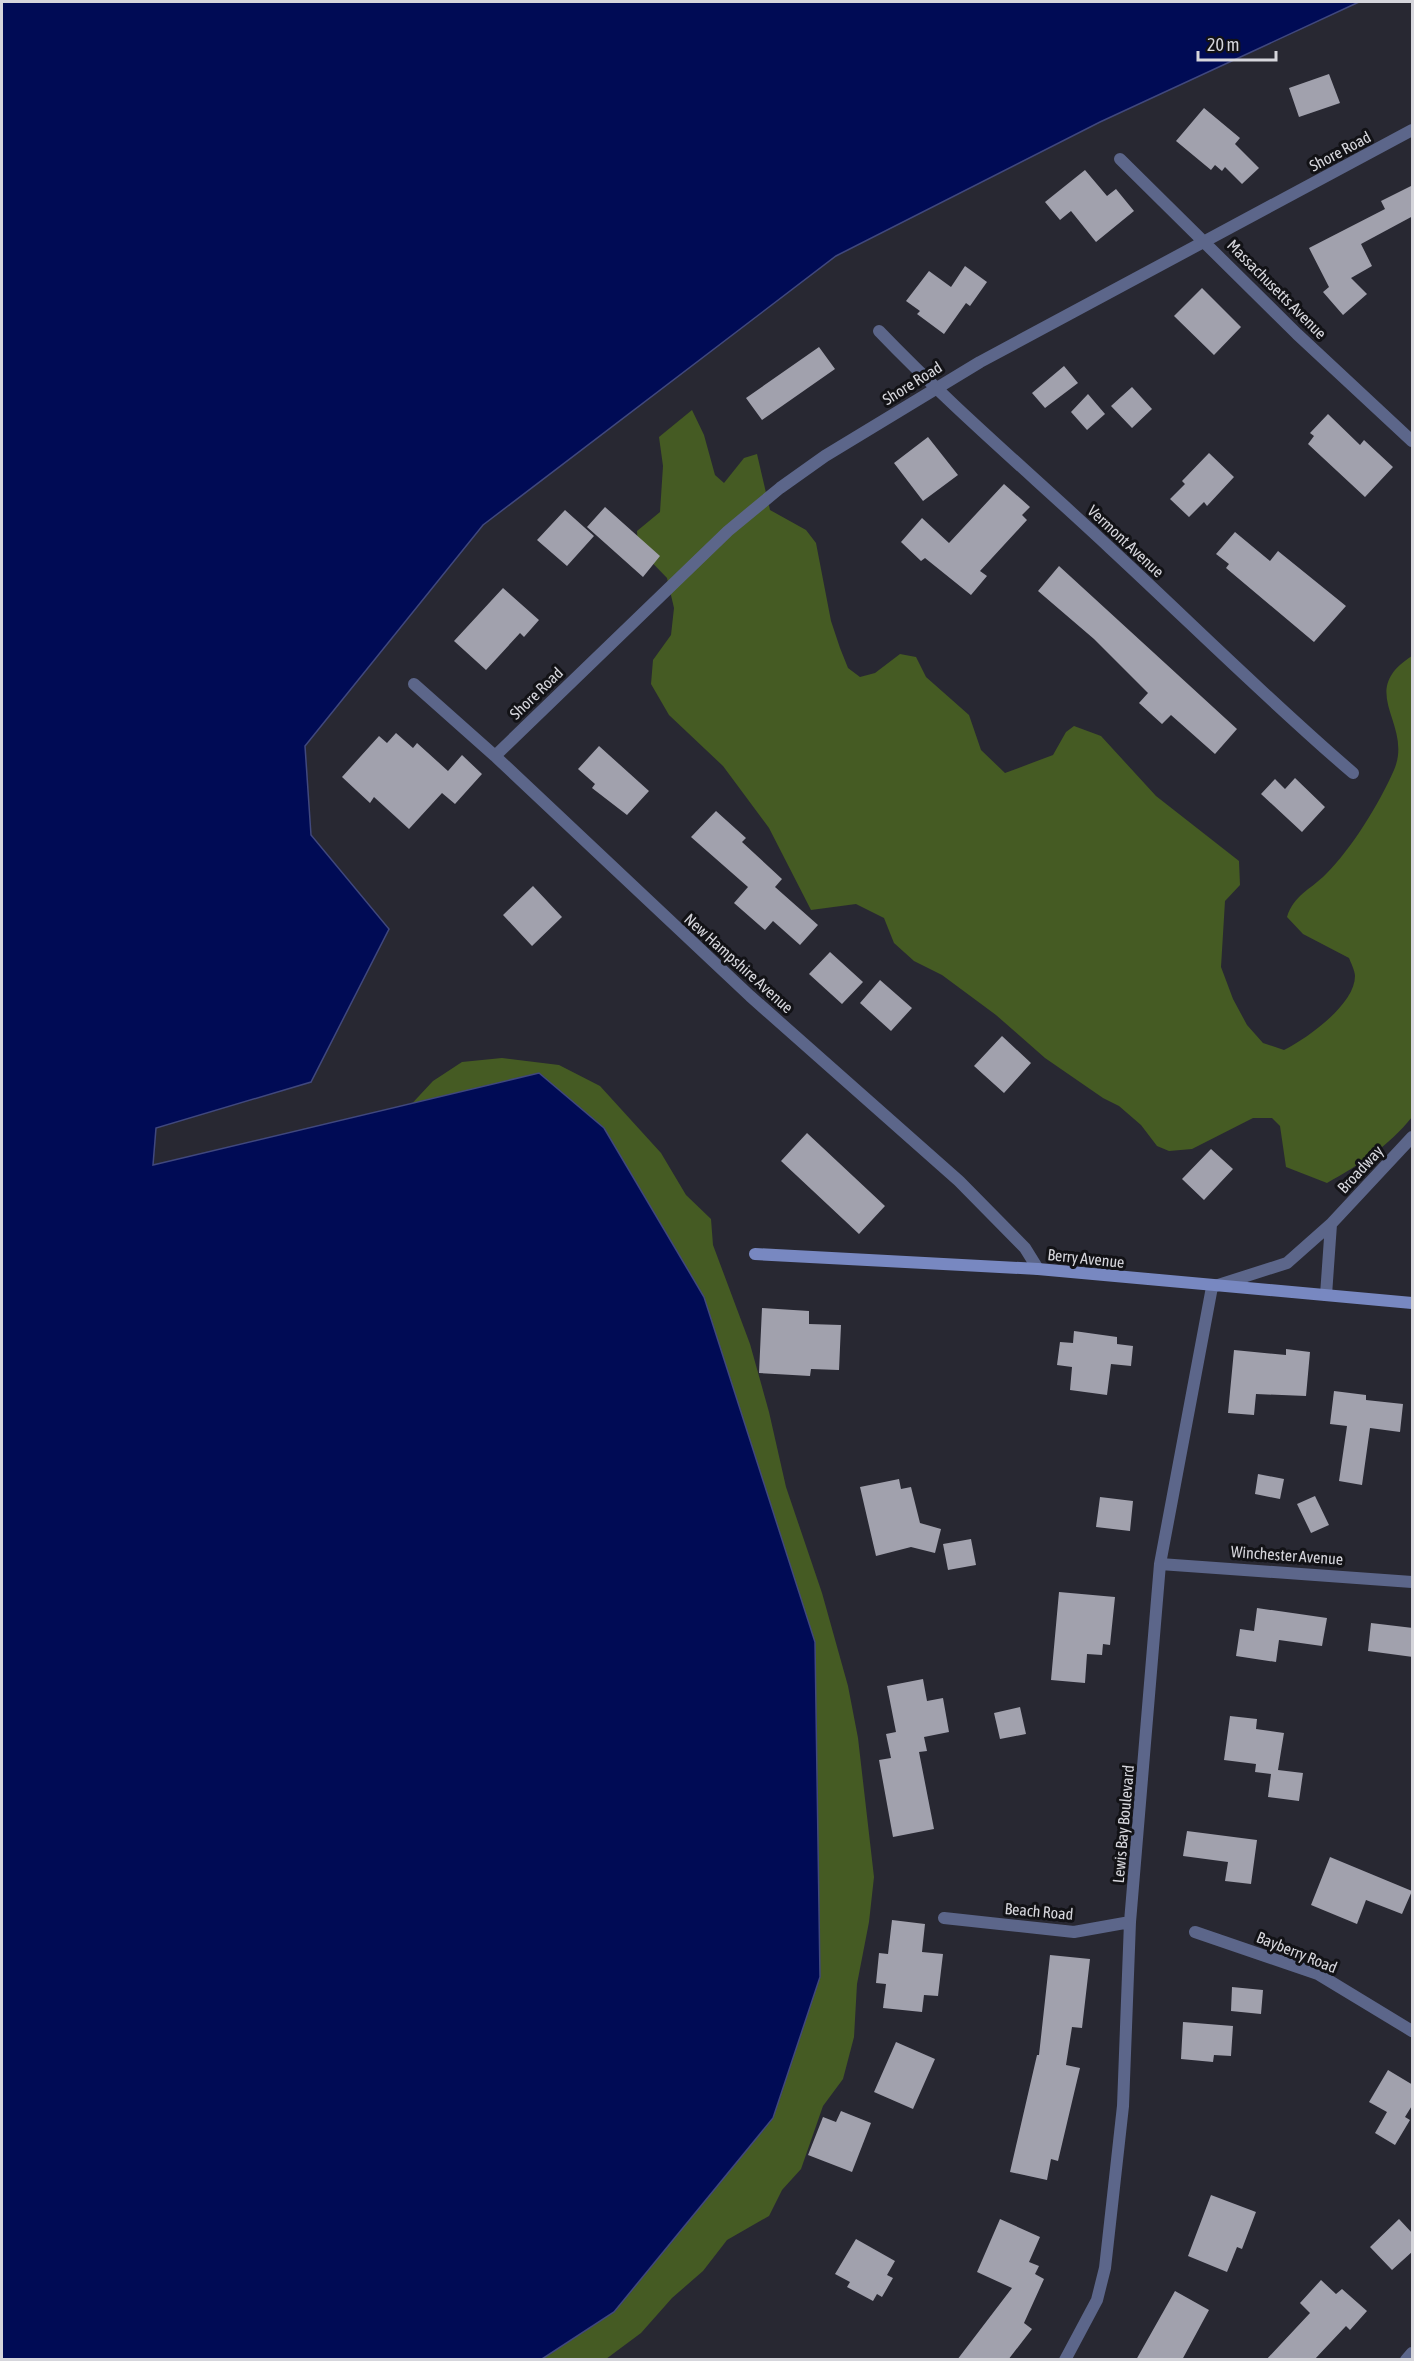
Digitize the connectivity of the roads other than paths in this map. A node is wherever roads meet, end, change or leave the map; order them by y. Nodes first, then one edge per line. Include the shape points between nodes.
1 (1413, 130) edge
2 (1120, 159) dead end
3 (1204, 240) junction
4 (879, 331) dead end
5 (937, 386) junction
6 (1413, 441) edge
7 (414, 684) dead end
8 (495, 756) junction
9 (1353, 773) dead end
10 (1413, 1137) edge
11 (1331, 1224) junction
12 (755, 1254) dead end
13 (1038, 1269) junction
14 (1212, 1287) junction
15 (1326, 1295) junction
16 (1413, 1303) edge
17 (1160, 1564) junction
18 (1413, 1582) edge
19 (944, 1918) dead end
20 (1130, 1922) junction
21 (1195, 1932) dead end
22 (1413, 2031) edge
23 (1413, 2353) edge
24 (1065, 2360) edge
25 (1406, 2360) edge

1 - 3 street, Shore Road
2 - 3 street, Massachusetts Avenue
3 - 5 street, Shore Road
3 - 6 street, Massachusetts Avenue
4 - 5 street, Vermont Avenue
5 - 8 street, Shore Road via 780,488 729,531
5 - 9 street, Vermont Avenue via 1299,727
7 - 8 street, New Hampshire Avenue
8 - 13 street, New Hampshire Avenue via 742,988 966,1188 1024,1248
10 - 11 street, Broadway
11 - 14 street, Broadway via 1287,1263
11 - 15 street
12 - 13 street, Berry Avenue
13 - 14 street, Berry Avenue
14 - 15 street, Berry Avenue
14 - 17 street, Lewis Bay Boulevard
15 - 16 street, Berry Avenue
17 - 18 street, Winchester Avenue
17 - 20 street, Lewis Bay Boulevard
19 - 20 street, Beach Road via 1074,1932
20 - 24 street, Lewis Bay Boulevard via 1123,2106 1105,2268 1097,2300
21 - 22 street, Bayberry Road via 1318,1974
23 - 25 street

